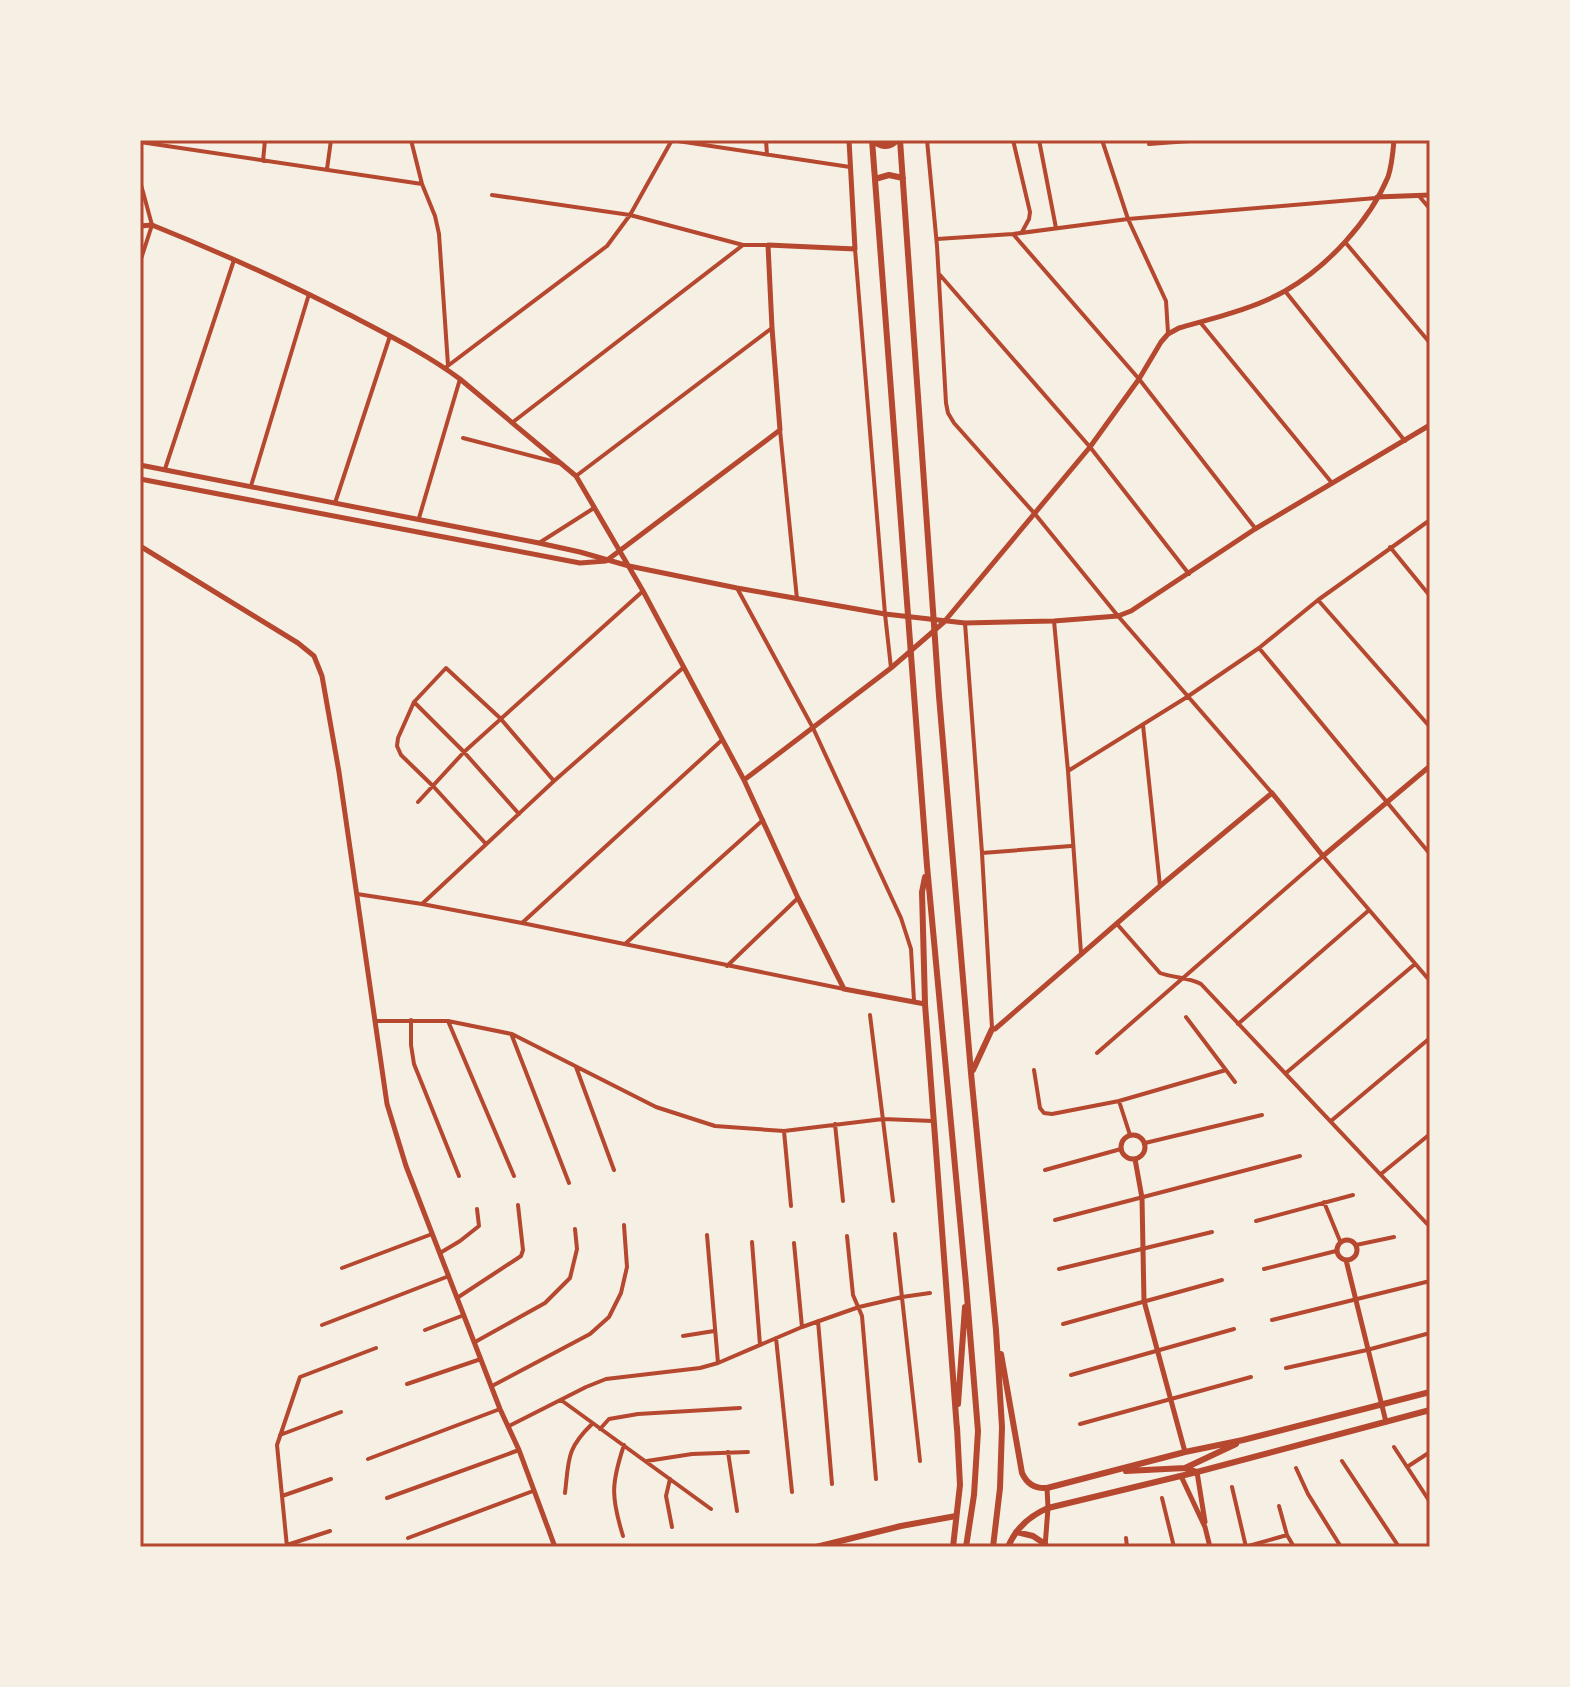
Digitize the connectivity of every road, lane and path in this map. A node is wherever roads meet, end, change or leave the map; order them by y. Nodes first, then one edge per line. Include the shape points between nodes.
1 (192, 140) edge
2 (265, 140) edge
3 (331, 140) edge
4 (411, 140) edge
5 (671, 140) edge
6 (766, 140) edge
7 (849, 140) edge
8 (872, 140) edge
9 (899, 140) edge
10 (927, 140) edge
11 (1013, 140) edge
12 (1039, 140) edge
13 (1102, 140) edge
14 (1196, 140) edge
15 (1203, 140) edge
16 (1394, 140) edge
17 (140, 142) edge
18 (1149, 144) dead end
19 (190, 150) junction
20 (767, 155) junction
21 (263, 161) junction
22 (850, 167) junction
23 (326, 170) junction
24 (903, 178) junction
25 (875, 179) junction
26 (140, 181) edge
27 (422, 184) junction
28 (492, 195) dead end
29 (1430, 195) edge
30 (1419, 196) junction
31 (1377, 197) junction
32 (1430, 209) edge
33 (630, 215) junction
34 (1128, 219) junction
35 (152, 225) junction
36 (140, 226) edge
37 (1056, 228) junction
38 (1022, 232) junction
39 (1013, 234) junction
40 (937, 239) junction
41 (1345, 242) junction
42 (743, 245) junction
43 (768, 245) junction
44 (855, 249) junction
45 (234, 258) junction
46 (140, 262) edge
47 (938, 273) junction
48 (1285, 291) junction
49 (309, 294) junction
50 (1200, 322) junction
51 (772, 328) junction
52 (1168, 334) junction
53 (390, 336) junction
54 (1430, 343) edge
55 (447, 366) junction
56 (460, 379) junction
57 (1139, 379) junction
58 (513, 422) junction
59 (1430, 425) edge
60 (780, 430) junction
61 (463, 438) dead end
62 (1405, 441) junction
63 (1090, 447) junction
64 (561, 464) junction
65 (140, 465) edge
66 (165, 469) junction
67 (576, 476) junction
68 (140, 479) edge
69 (1332, 483) junction
70 (251, 486) junction
71 (335, 503) junction
72 (594, 508) junction
73 (1035, 514) junction
74 (419, 518) junction
75 (1430, 520) edge
76 (1255, 529) junction
77 (539, 543) junction
78 (140, 546) edge
79 (1390, 547) junction
80 (620, 551) junction
81 (606, 561) junction
82 (629, 566) junction
83 (1189, 574) junction
84 (737, 588) junction
85 (643, 591) junction
86 (1430, 596) edge
87 (797, 599) junction
88 (1318, 600) junction
89 (885, 614) junction
90 (1118, 616) junction
91 (1054, 621) junction
92 (944, 622) junction
93 (965, 623) junction
94 (1259, 648) junction
95 (684, 667) junction
96 (891, 668) junction
97 (1187, 697) junction
98 (414, 702) junction
99 (500, 718) junction
100 (1143, 725) junction
101 (1430, 727) edge
102 (813, 728) junction
103 (722, 740) junction
104 (464, 752) junction
105 (1430, 766) edge
106 (1068, 771) junction
107 (744, 780) junction
108 (554, 781) junction
109 (433, 786) junction
110 (1272, 793) junction
111 (418, 802) dead end
112 (1387, 803) junction
113 (519, 814) junction
114 (763, 820) junction
115 (486, 844) junction
116 (1072, 846) junction
117 (982, 853) junction
118 (1430, 854) edge
119 (1323, 856) junction
120 (927, 866) junction
121 (1160, 886) junction
122 (357, 894) junction
123 (798, 898) junction
124 (422, 904) junction
125 (1368, 911) junction
126 (522, 923) junction
127 (1117, 924) junction
128 (625, 945) junction
129 (1082, 955) junction
130 (1415, 964) junction
131 (726, 967) junction
132 (1182, 979) junction
133 (1430, 981) edge
134 (844, 989) junction
135 (914, 1002) junction
136 (925, 1004) junction
137 (870, 1015) dead end
138 (1186, 1017) dead end
139 (411, 1020) junction
140 (375, 1021) junction
141 (448, 1021) junction
142 (1238, 1024) junction
143 (992, 1029) junction
144 (512, 1034) junction
145 (1430, 1038) edge
146 (1097, 1053) dead end
147 (576, 1066) junction
148 (1034, 1070) dead end
149 (1226, 1070) junction
150 (971, 1073) junction
151 (1286, 1073) junction
152 (1235, 1082) dead end
153 (1119, 1101) junction
154 (1262, 1115) dead end
155 (883, 1119) junction
156 (933, 1121) junction
157 (1330, 1122) junction
158 (835, 1124) junction
159 (784, 1131) junction
160 (1430, 1134) edge
161 (1130, 1135) junction
162 (1145, 1143) junction
163 (1121, 1149) junction
164 (1300, 1156) dead end
165 (1135, 1159) junction
166 (614, 1170) dead end
167 (1045, 1170) dead end
168 (1381, 1174) junction
169 (459, 1176) dead end
170 (514, 1176) dead end
171 (569, 1183) dead end
172 (1353, 1195) dead end
173 (1142, 1198) junction
174 (843, 1201) dead end
175 (893, 1201) dead end
176 (1324, 1202) junction
177 (518, 1205) dead end
178 (791, 1206) dead end
179 (477, 1209) dead end
180 (1055, 1220) dead end
181 (1256, 1221) dead end
182 (624, 1225) dead end
183 (1430, 1226) edge
184 (575, 1229) dead end
185 (1212, 1232) dead end
186 (432, 1234) junction
187 (895, 1234) dead end
188 (707, 1235) dead end
189 (847, 1236) dead end
190 (1394, 1237) dead end
191 (1340, 1241) junction
192 (752, 1242) dead end
193 (794, 1243) dead end
194 (1356, 1245) junction
195 (1144, 1249) junction
196 (1336, 1251) junction
197 (440, 1253) junction
198 (1346, 1260) junction
199 (342, 1268) dead end
200 (1059, 1269) dead end
201 (1264, 1269) dead end
202 (449, 1276) junction
203 (1222, 1280) dead end
204 (1430, 1281) edge
205 (966, 1284) junction
206 (930, 1293) dead end
207 (902, 1297) junction
208 (457, 1298) junction
209 (1356, 1299) junction
210 (1144, 1301) junction
211 (859, 1307) junction
212 (464, 1315) junction
213 (995, 1319) junction
214 (1272, 1320) dead end
215 (818, 1321) junction
216 (1063, 1324) dead end
217 (322, 1325) dead end
218 (802, 1327) junction
219 (1234, 1329) dead end
220 (425, 1330) dead end
221 (714, 1331) junction
222 (1430, 1333) edge
223 (683, 1336) dead end
224 (776, 1338) junction
225 (475, 1342) junction
226 (760, 1345) junction
227 (376, 1348) dead end
228 (1367, 1350) junction
229 (1156, 1351) junction
230 (481, 1359) junction
231 (718, 1363) junction
232 (1286, 1368) dead end
233 (1071, 1375) dead end
234 (1251, 1377) dead end
235 (407, 1384) dead end
236 (492, 1386) junction
237 (1430, 1392) edge
238 (1170, 1399) junction
239 (561, 1400) junction
240 (1381, 1404) junction
241 (740, 1408) dead end
242 (500, 1409) junction
243 (1430, 1410) edge
244 (341, 1412) dead end
245 (1386, 1422) junction
246 (592, 1424) junction
247 (1080, 1424) dead end
248 (508, 1426) junction
249 (600, 1429) junction
250 (957, 1430) junction
251 (280, 1435) junction
252 (1243, 1440) junction
253 (624, 1445) junction
254 (1394, 1447) dead end
255 (519, 1450) junction
256 (728, 1452) junction
257 (748, 1452) dead end
258 (1185, 1452) junction
259 (1430, 1452) edge
260 (368, 1459) dead end
261 (646, 1461) junction
262 (920, 1461) dead end
263 (1342, 1461) dead end
264 (1407, 1467) junction
265 (1185, 1468) junction
266 (1296, 1468) dead end
267 (1115, 1471) junction
268 (1197, 1472) junction
269 (1181, 1476) junction
270 (331, 1479) dead end
271 (670, 1479) junction
272 (876, 1479) dead end
273 (832, 1484) dead end
274 (1232, 1487) dead end
275 (1047, 1488) junction
276 (533, 1491) junction
277 (792, 1492) dead end
278 (565, 1493) dead end
279 (282, 1496) junction
280 (387, 1498) dead end
281 (1162, 1498) dead end
282 (1430, 1502) edge
283 (1279, 1506) dead end
284 (1048, 1508) junction
285 (711, 1509) dead end
286 (737, 1511) dead end
287 (956, 1516) junction
288 (672, 1527) dead end
289 (1205, 1527) junction
290 (330, 1531) dead end
291 (1016, 1532) junction
292 (1287, 1535) junction
293 (623, 1536) dead end
294 (408, 1538) dead end
295 (1126, 1538) dead end
296 (554, 1545) edge
297 (287, 1546) edge
298 (1045, 1546) edge
299 (544, 1547) edge
300 (816, 1547) edge
301 (895, 1547) edge
302 (911, 1547) edge
303 (953, 1547) edge
304 (966, 1547) edge
305 (993, 1547) edge
306 (1008, 1547) edge
307 (1127, 1547) edge
308 (1174, 1547) edge
309 (1210, 1547) edge
310 (1246, 1547) edge
311 (1294, 1547) edge
312 (1341, 1547) edge
313 (1399, 1547) edge

1 - 19 street
2 - 21 street
3 - 23 street
4 - 27 street
5 - 20 street
5 - 33 street
6 - 20 street
7 - 22 street
8 - 9 main road via 886,146
8 - 25 main road
9 - 24 main road
10 - 40 street
11 - 38 street via 1030,212
12 - 37 street
13 - 34 street
14 - 15 street
14 - 18 street
16 - 31 street via 1389,174
17 - 19 street
19 - 21 street
20 - 22 street
21 - 23 street
22 - 44 street
23 - 27 street
24 - 25 main road
24 - 150 main road
25 - 120 main road
26 - 35 street
27 - 55 street via 439,234
28 - 33 street
29 - 30 street
30 - 31 street
30 - 32 street
31 - 34 street
31 - 41 street
33 - 42 street
33 - 55 street via 607,246
34 - 37 street
34 - 52 street via 1166,301
35 - 36 street
35 - 45 street
35 - 46 street
37 - 38 street
38 - 39 street
39 - 40 street
39 - 57 street
40 - 47 street
41 - 48 street
41 - 54 street
42 - 43 street
42 - 58 street
43 - 44 street
43 - 51 street
44 - 89 street
45 - 49 street
45 - 66 street
47 - 63 street
47 - 73 street via 948,413
48 - 50 street
48 - 62 street
49 - 53 street
49 - 70 street
50 - 52 street
50 - 69 street
51 - 60 street
51 - 67 street
52 - 57 street
53 - 55 street
53 - 71 street
55 - 56 street
56 - 58 street
56 - 74 street
57 - 63 street
57 - 76 street
58 - 64 street
59 - 62 street
60 - 80 street
60 - 87 street
61 - 64 street
62 - 69 street
63 - 73 street
63 - 83 street
64 - 67 street
65 - 66 street
66 - 70 street
67 - 72 street
68 - 81 street via 566,561
69 - 76 street
70 - 71 street
71 - 74 street
72 - 77 street
72 - 80 street
73 - 90 street
73 - 92 street
74 - 77 street
75 - 79 street
76 - 83 street
77 - 81 street
78 - 122 street via 314,656 322,676
79 - 86 street
79 - 88 street
80 - 81 street
80 - 82 street
81 - 82 street
82 - 84 street
82 - 85 street
83 - 90 street
84 - 87 street
84 - 102 street
85 - 95 street
85 - 99 street
87 - 89 street
88 - 94 street
88 - 101 street
89 - 92 street
89 - 96 street
90 - 91 street
90 - 97 street
91 - 93 street
91 - 106 street
92 - 93 street
92 - 96 street
93 - 117 street
94 - 97 street
94 - 112 street
95 - 103 street
95 - 108 street
96 - 102 street
97 - 100 street
97 - 110 street
98 - 99 street via 446,668
98 - 104 street
98 - 109 street via 397,746
99 - 104 street
99 - 108 street
100 - 106 street
100 - 121 street
102 - 107 street
102 - 135 street via 907,934
103 - 107 street
103 - 126 street
104 - 109 street
104 - 113 street
105 - 112 street
106 - 116 street
107 - 114 street
108 - 113 street
109 - 111 street
109 - 115 street
110 - 119 street
110 - 121 street
112 - 118 street
112 - 119 street
113 - 115 street
114 - 123 street
114 - 128 street
115 - 124 street
116 - 117 street
116 - 129 street
117 - 143 street
119 - 125 street
119 - 132 street
120 - 136 main road via 922,892
120 - 205 main road
121 - 127 street
122 - 124 street
122 - 140 street
123 - 131 street
123 - 134 street
124 - 126 street
125 - 130 street
125 - 142 street
126 - 128 street
127 - 129 street
127 - 132 street via 1160,973
128 - 131 street
129 - 143 street
130 - 133 street
130 - 151 street
131 - 134 street
132 - 142 street via 1201,984
132 - 146 street
134 - 135 street
135 - 136 street
136 - 156 main road
137 - 155 street
138 - 149 street
139 - 140 street
139 - 141 street
139 - 169 street via 414,1064
140 - 186 street via 387,1104
141 - 144 street
141 - 170 street
142 - 151 street
143 - 150 main road
144 - 147 street
144 - 171 street
145 - 157 street
147 - 159 street via 656,1107 715,1126
147 - 166 street
148 - 153 street via 1044,1113
149 - 152 street
149 - 153 street
150 - 213 main road
151 - 157 street
153 - 161 street
154 - 162 street
155 - 156 street
155 - 158 street
155 - 175 street
156 - 250 main road
157 - 168 street
158 - 159 street
158 - 174 street
159 - 178 street
160 - 168 street
161 - 162 street
161 - 163 street
162 - 165 street via 1145,1152
163 - 165 street
163 - 167 street
164 - 173 street
165 - 173 street
168 - 183 street
172 - 176 street
173 - 180 street
173 - 195 street
176 - 181 street
176 - 191 street
177 - 208 street via 521,1256
179 - 197 street via 479,1226
182 - 236 street via 627,1267 609,1317 590,1334
184 - 225 street via 577,1249 570,1278 545,1303
185 - 195 street
186 - 197 street
186 - 199 street
187 - 207 street
188 - 221 street
189 - 211 street
190 - 194 street
191 - 194 street
191 - 196 street
192 - 226 street
193 - 218 street
194 - 198 street via 1356,1256
195 - 200 street
195 - 210 street
196 - 198 street
196 - 201 street
197 - 202 street
198 - 209 street
202 - 208 street
202 - 217 street
203 - 210 street
204 - 209 street
205 - 250 main road
205 - 304 main road via 978,1431
206 - 207 street
207 - 211 street
207 - 262 street
208 - 212 street
209 - 214 street
209 - 228 street
210 - 216 street
210 - 229 street
211 - 215 street
211 - 272 street
212 - 220 street
212 - 225 street
213 - 275 main road via 1022,1473 1032,1486
213 - 305 main road via 1002,1427
215 - 218 street
215 - 273 street
218 - 224 street
219 - 229 street
221 - 223 street
221 - 231 street
222 - 228 street
224 - 226 street
224 - 277 street
225 - 230 street
226 - 231 street
227 - 251 street via 300,1377
228 - 232 street
228 - 240 street
229 - 233 street
229 - 238 street
230 - 235 street
230 - 236 street
231 - 239 street via 606,1379
234 - 238 street
236 - 242 street
237 - 240 main road
238 - 247 street
238 - 258 street
239 - 246 street
239 - 248 street
240 - 245 street
240 - 252 main road
241 - 249 street via 638,1414 609,1419
242 - 248 street
242 - 260 street
243 - 245 main road
244 - 251 street
245 - 268 main road
246 - 249 street
246 - 278 street via 572,1448
248 - 255 street
249 - 253 street
250 - 287 main road
251 - 279 street
252 - 258 main road
252 - 265 main road
253 - 261 street
253 - 293 street via 613,1497
254 - 264 street
255 - 276 street
255 - 280 street
256 - 257 street
256 - 261 street
256 - 286 street
258 - 267 main road
259 - 264 street
261 - 271 street
263 - 313 street
264 - 282 street
265 - 267 main road
265 - 268 main road
265 - 269 main road
266 - 312 street
267 - 275 main road
268 - 269 main road
268 - 289 street
269 - 284 main road
269 - 289 street
270 - 279 street
271 - 285 street
271 - 288 street via 666,1496
274 - 310 street
275 - 284 street
276 - 294 street
276 - 296 street
279 - 297 street
281 - 308 street
283 - 292 street
284 - 291 main road
284 - 298 street
287 - 300 main road
287 - 303 main road
289 - 309 street
290 - 297 street
291 - 298 main road
291 - 306 main road
292 - 310 street
292 - 311 street
295 - 307 street
296 - 299 street
301 - 302 main road

